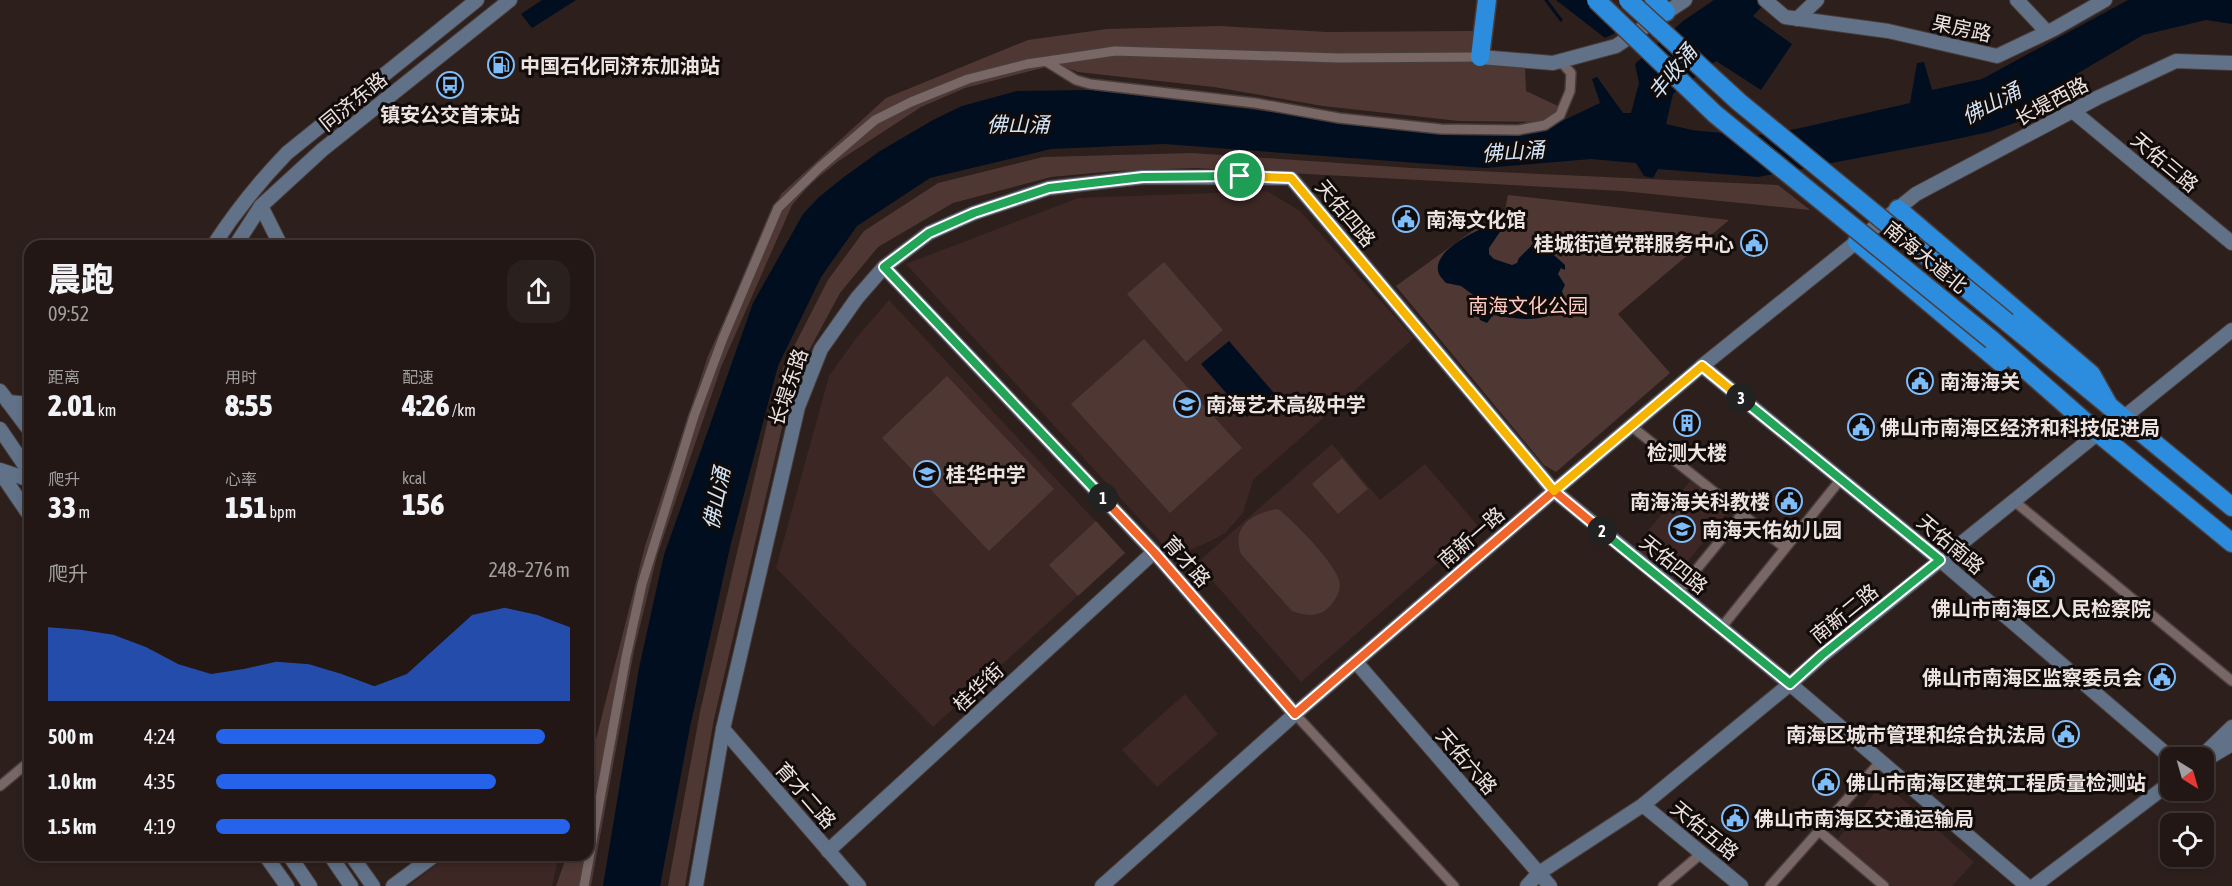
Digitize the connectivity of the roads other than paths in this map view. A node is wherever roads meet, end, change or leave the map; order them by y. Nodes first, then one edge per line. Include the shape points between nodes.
1 (462, 0) edge
2 (477, 0) edge
3 (510, 0) edge
4 (1487, 0) edge
5 (1596, 0) edge
6 (1628, 0) edge
7 (1685, 0) edge
8 (1817, 0) edge
9 (2017, 0) edge
10 (2105, 0) edge
11 (1767, 2) edge
12 (1660, 6) edge
13 (454, 17) junction
14 (1797, 19) junction
15 (2048, 32) junction
16 (1480, 57) junction
17 (1560, 61) junction
18 (1047, 62) junction
19 (2232, 63) edge
20 (2074, 112) junction
21 (1291, 178) joint
22 (261, 206) junction
23 (1898, 209) junction
24 (1874, 228) joint
25 (217, 240) edge
26 (239, 240) edge
27 (278, 240) edge
28 (1857, 242) junction
29 (2232, 243) edge
30 (884, 267) junction
31 (2232, 330) edge
32 (1702, 366) junction
33 (4, 397) edge
34 (24, 402) edge
35 (2074, 412) junction
36 (2116, 412) junction
37 (24, 423) edge
38 (1630, 426) junction
39 (0, 429) edge
40 (2098, 434) junction
41 (24, 463) edge
42 (0, 471) edge
43 (24, 478) edge
44 (1841, 479) junction
45 (1554, 491) junction
46 (2014, 501) junction
47 (24, 507) edge
48 (2232, 507) edge
49 (1742, 514) junction
50 (2232, 543) edge
51 (1785, 548) junction
52 (1154, 552) junction
53 (1940, 560) junction
54 (1678, 592) junction
55 (1721, 628) junction
56 (1356, 662) junction
57 (2232, 681) edge
58 (1790, 684) junction
59 (1295, 714) junction
60 (2232, 727) edge
61 (723, 729) junction
62 (2232, 744) edge
63 (2211, 747) edge
64 (2160, 749) edge
65 (2214, 755) edge
66 (1881, 761) junction
67 (24, 766) edge
68 (0, 786) edge
69 (2160, 791) edge
70 (1643, 805) junction
71 (1819, 831) junction
72 (594, 832) edge
73 (828, 851) junction
74 (1702, 853) junction
75 (269, 861) edge
76 (293, 861) edge
77 (334, 861) edge
78 (355, 861) edge
79 (427, 861) edge
80 (589, 861) edge
81 (1539, 873) junction
82 (287, 886) edge
83 (310, 886) edge
84 (351, 886) edge
85 (373, 886) edge
86 (393, 886) edge
87 (584, 886) edge
88 (696, 886) edge
89 (859, 886) edge
90 (1102, 886) edge
91 (1454, 886) edge
92 (1527, 886) edge
93 (1550, 886) edge
94 (1664, 886) edge
95 (1741, 886) edge
96 (1770, 886) edge
97 (1884, 886) edge
98 (2027, 886) edge
99 (2034, 886) edge

1 - 13 street
2 - 13 street, 同济东路
3 - 22 street, 同济东路 via 322,150
4 - 16 highway
5 - 35 highway, 南海大道北, bridge via 1715,114 1992,340
6 - 36 highway, 南海大道北, bridge via 1739,102
7 - 12 street
8 - 14 street
9 - 15 street
10 - 15 street, 果房路
11 - 14 street, 果房路 via 1785,17
12 - 17 street via 1616,46
13 - 25 street, 同济东路 via 287,153 260,181
14 - 15 street, 果房路 via 1888,31 1996,56
16 - 17 street
16 - 18 street via 1349,58 1115,51
17 - 18 street via 1571,73 1570,91 1560,115 1545,125 1518,130 1441,129 1122,89 1076,80
18 - 72 street via 968,79 875,120 778,208 693,416 642,584
19 - 20 street, 长堤西路 via 2176,61
20 - 23 street, 长堤西路 via 1916,194
20 - 29 street, 天佑三路
21 - 30 street, 长堤东路 via 1143,177 1049,188 929,233
21 - 45 street, 天佑四路
22 - 26 street, 同济东路
22 - 27 street
23 - 24 street, 长堤西路
23 - 36 highway via 2091,374
24 - 28 street, 南新一路
28 - 32 street, 南新一路
28 - 35 highway via 2050,404
30 - 52 street, 育才路
30 - 61 street, 长堤东路 via 821,349 798,407
31 - 36 street
32 - 38 street, 南新一路
32 - 44 street, 天佑南路
33 - 34 street
33 - 37 street
35 - 40 highway, 南海大道北
36 - 48 highway, 南海大道北
38 - 45 street, 南新一路
38 - 49 street
39 - 41 street
40 - 46 street, 南新二路
40 - 50 highway, 南海大道北
42 - 43 street
42 - 47 street
44 - 51 street
44 - 53 street, 天佑南路
45 - 54 street, 天佑四路
45 - 56 street, 南新一路
46 - 53 street, 南新二路
46 - 57 street
49 - 51 street
49 - 54 street
51 - 55 street
52 - 59 street, 育才路
52 - 73 street, 桂华街
53 - 58 street, 南新二路
53 - 64 street, 天佑南路
54 - 55 street, 天佑四路
55 - 58 street, 天佑四路
56 - 59 street, 南新一路
56 - 81 street, 天佑六路
58 - 66 street, 天佑四路
58 - 70 street, 南新二路
59 - 90 street, 南新一路
59 - 91 street, 育才路
60 - 63 street
61 - 73 street, 育才二路
61 - 88 street, 长堤东路
62 - 65 street
66 - 71 street
66 - 98 street, 天佑四路
67 - 68 street
69 - 99 street
70 - 74 street, 天佑五路
70 - 81 street, 南新二路
71 - 96 street
71 - 97 street
73 - 89 street, 育才二路
74 - 94 street
74 - 95 street, 天佑五路
75 - 82 street
76 - 83 street
77 - 84 street
78 - 85 street
79 - 86 street
80 - 87 street
81 - 92 street, 南新二路
81 - 93 street, 天佑六路

